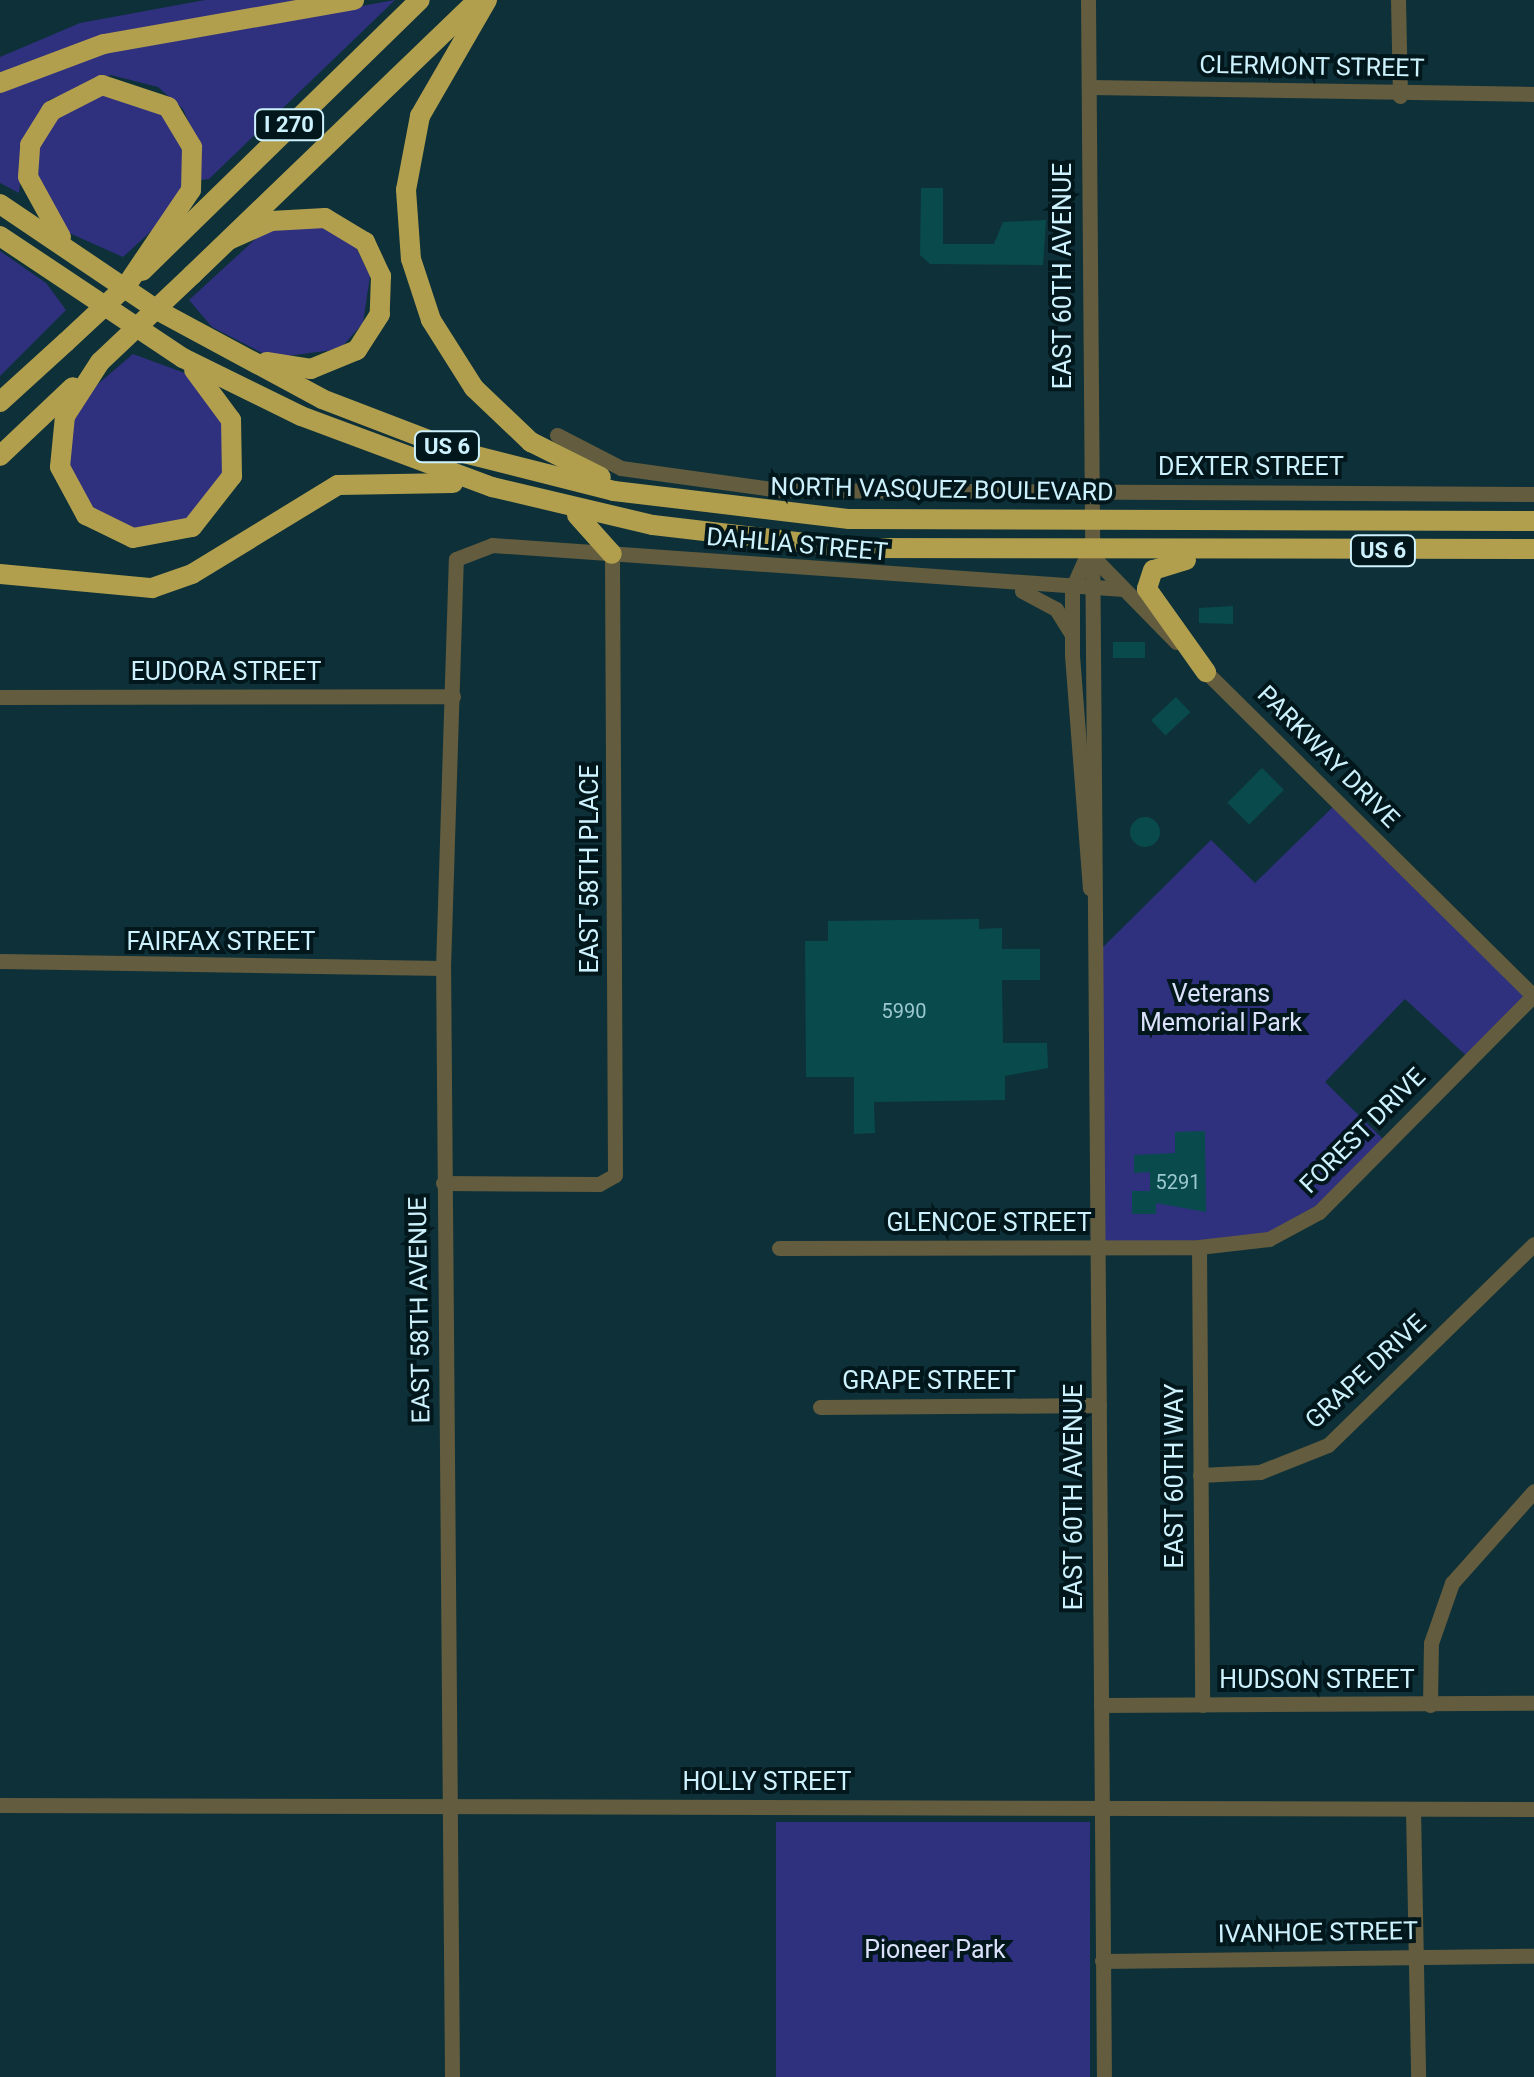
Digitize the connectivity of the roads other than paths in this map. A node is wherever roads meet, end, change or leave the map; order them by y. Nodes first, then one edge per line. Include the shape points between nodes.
1 (354, 0) edge
2 (420, 0) edge
3 (478, 0) edge
4 (487, 0) edge
5 (1088, 0) edge
6 (1398, 0) edge
7 (0, 83) edge
8 (1089, 87) junction
9 (1534, 94) edge
10 (1400, 96) junction
11 (0, 204) edge
12 (0, 236) edge
13 (229, 240) junction
14 (0, 248) edge
15 (155, 248) junction
16 (87, 264) junction
17 (57, 276) junction
18 (66, 342) junction
19 (220, 347) junction
20 (182, 358) junction
21 (100, 362) junction
22 (0, 386) edge
23 (0, 402) edge
24 (557, 435) dead end
25 (0, 456) edge
26 (492, 487) junction
27 (1088, 490) junction
28 (1534, 494) edge
29 (548, 502) junction
30 (690, 503) junction
31 (1088, 518) junction
32 (1534, 521) edge
33 (468, 547) joint
34 (1534, 549) edge
35 (1088, 552) junction
36 (1231, 553) junction
37 (612, 554) junction
38 (0, 574) edge
39 (1016, 589) junction
40 (1072, 589) junction
41 (1090, 589) junction
42 (1123, 590) junction
43 (1072, 636) junction
44 (1206, 672) junction
45 (453, 696) junction
46 (0, 698) edge
47 (1094, 916) junction
48 (0, 961) edge
49 (443, 968) junction
50 (1533, 996) edge
51 (444, 1183) junction
52 (1534, 1244) edge
53 (780, 1248) dead end
54 (1097, 1248) junction
55 (1198, 1248) junction
56 (1099, 1406) junction
57 (820, 1407) dead end
58 (1200, 1475) junction
59 (1534, 1490) edge
60 (1534, 1704) edge
61 (1100, 1705) junction
62 (1202, 1705) junction
63 (1430, 1705) junction
64 (0, 1804) edge
65 (452, 1805) junction
66 (1100, 1808) junction
67 (1414, 1809) junction
68 (1534, 1809) edge
69 (1534, 1956) edge
70 (1416, 1957) junction
71 (1102, 1960) junction
72 (452, 2077) edge
73 (1104, 2077) edge
74 (1418, 2077) edge

1 - 7 highway via 104,44
2 - 15 highway, I 270
3 - 13 highway, I 270
4 - 30 highway via 438,70 408,165 411,260 431,320 474,388 532,442 582,470
5 - 8 street, EAST 60TH AVENUE
6 - 10 street
8 - 10 street, CLERMONT STREET
8 - 27 street, EAST 60TH AVENUE
9 - 10 street, CLERMONT STREET
11 - 16 highway, NORTH VASQUEZ BOULEVARD / US 6
12 - 17 highway, US 6
13 - 19 highway via 271,221 325,218 364,242 383,295 367,340 334,364 296,369
13 - 21 highway, I 270, bridge
14 - 17 highway
15 - 16 highway via 191,190 187,132 152,96 84,89 38,126 27,164 37,207
15 - 18 highway, bridge via 126,286
16 - 19 highway, NORTH VASQUEZ BOULEVARD / US 6
17 - 20 highway, US 6
18 - 22 highway
18 - 23 highway
19 - 30 highway, NORTH VASQUEZ BOULEVARD / US 6 via 322,400 460,452
20 - 21 highway via 226,410 234,468 208,515 152,539 94,522 62,476 65,416
20 - 26 highway, US 6 via 301,416
21 - 25 highway, I 270
24 - 27 street, DEXTER STREET via 620,468 705,484
26 - 29 highway, US 6
26 - 38 highway via 352,480 152,588
27 - 28 street, DEXTER STREET
27 - 31 street, EAST 60TH AVENUE
29 - 35 highway, US 6 via 792,544
29 - 37 highway via 596,526
30 - 31 highway, NORTH VASQUEZ BOULEVARD / US 6 via 849,519
31 - 32 highway, NORTH VASQUEZ BOULEVARD / US 6
31 - 35 street, EAST 60TH AVENUE
33 - 37 street, DAHLIA STREET
33 - 45 street, EAST 58TH AVENUE via 453,570
34 - 36 highway, US 6
35 - 36 highway, US 6
35 - 40 street, EAST 60TH AVENUE
35 - 41 street, EAST 60TH AVENUE
35 - 42 street, PARKWAY DRIVE
36 - 44 highway via 1158,567 1147,582
37 - 39 street, DAHLIA STREET
37 - 51 street, EAST 58TH PLACE via 616,1168 609,1181
39 - 40 street, DAHLIA STREET
39 - 43 street via 1056,609
40 - 41 street, DAHLIA STREET
40 - 43 street, EAST 60TH AVENUE
41 - 42 street, DAHLIA STREET
41 - 47 street, EAST 60TH AVENUE
42 - 44 street, PARKWAY DRIVE
43 - 47 street, EAST 60TH AVENUE
44 - 50 street, PARKWAY DRIVE
45 - 46 street, EUDORA STREET
45 - 49 street, EAST 58TH AVENUE
47 - 54 street, EAST 60TH AVENUE
48 - 49 street, FAIRFAX STREET
49 - 51 street, EAST 58TH AVENUE
50 - 55 street, FOREST DRIVE via 1318,1213 1269,1239
51 - 65 street, EAST 58TH AVENUE
52 - 58 street, GRAPE DRIVE via 1328,1445 1260,1472
53 - 54 street, GLENCOE STREET
54 - 55 street, GLENCOE STREET
54 - 56 street, EAST 60TH AVENUE
55 - 58 street, EAST 60TH WAY
56 - 57 street, GRAPE STREET
56 - 61 street, EAST 60TH AVENUE
58 - 62 street, EAST 60TH WAY
59 - 63 street via 1446,1596 1432,1643
60 - 63 street, HUDSON STREET
61 - 62 street, HUDSON STREET
61 - 66 street, EAST 60TH AVENUE
62 - 63 street, HUDSON STREET
64 - 65 street, HOLLY STREET
65 - 66 street, HOLLY STREET
65 - 72 street, EAST 58TH AVENUE
66 - 67 street, HOLLY STREET
66 - 71 street, EAST 60TH AVENUE
67 - 68 street, HOLLY STREET
67 - 70 street
69 - 70 street, IVANHOE STREET
70 - 71 street, IVANHOE STREET
70 - 74 street
71 - 73 street, EAST 60TH AVENUE

